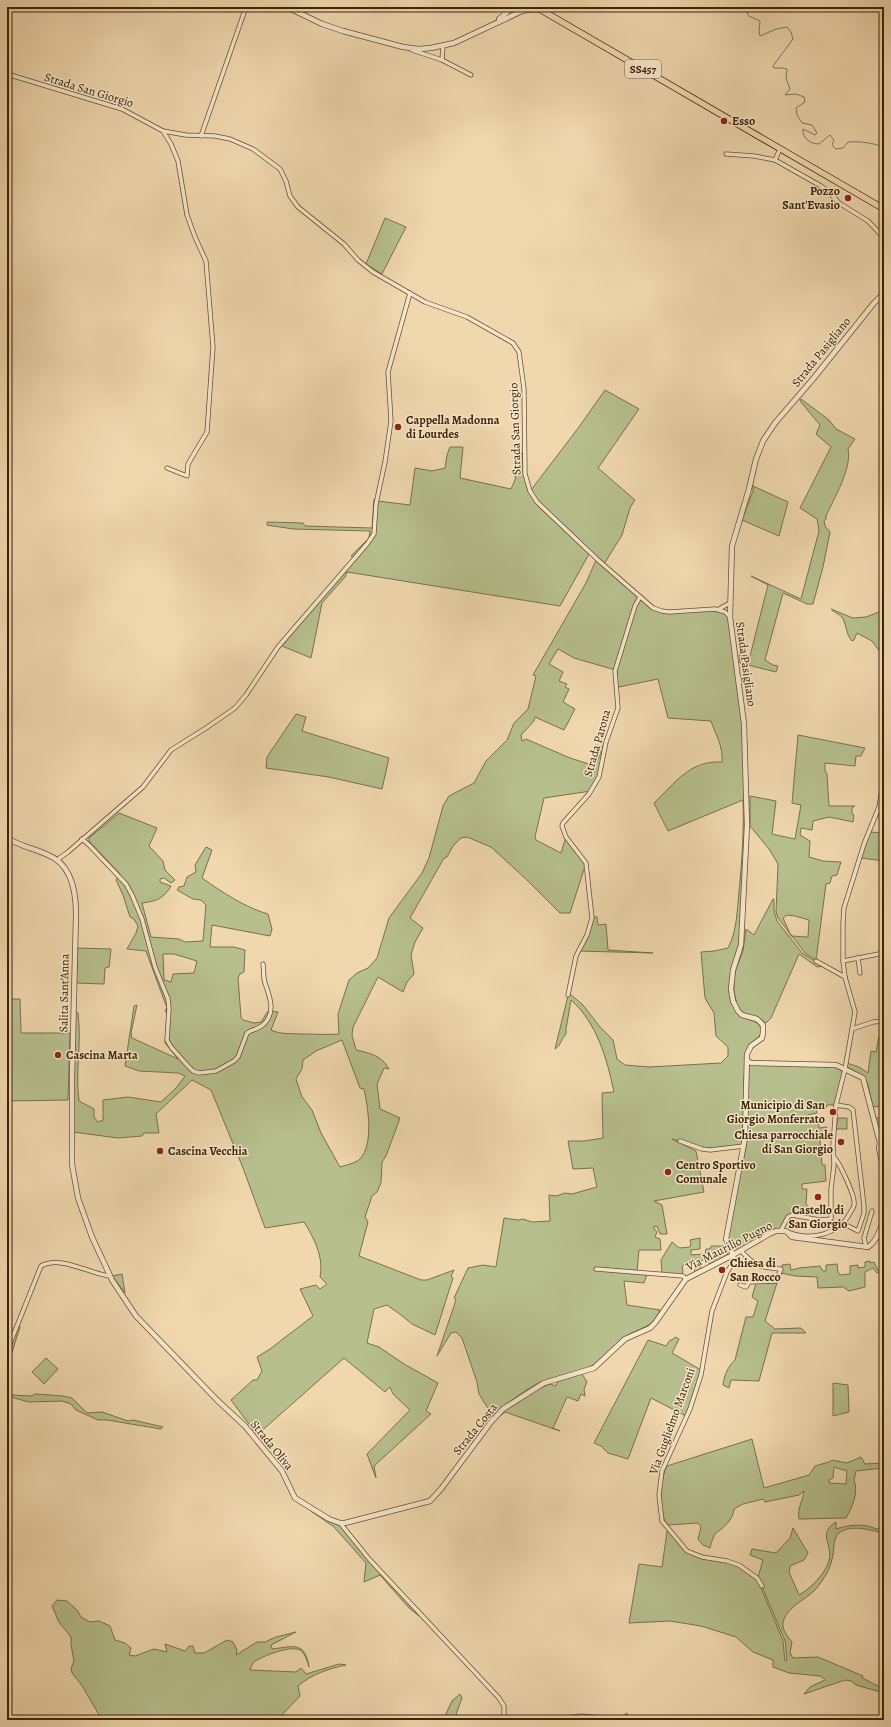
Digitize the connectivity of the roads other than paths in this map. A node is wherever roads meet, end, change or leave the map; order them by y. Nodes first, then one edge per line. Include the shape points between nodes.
1 (246, 7) edge
2 (287, 7) edge
3 (506, 7) edge
4 (513, 7) edge
5 (539, 8) edge
6 (522, 9) edge
7 (504, 15) junction
8 (495, 23) junction
9 (443, 46) junction
10 (403, 47) junction
11 (442, 60) junction
12 (7, 74) edge
13 (471, 75) dead end
14 (163, 131) junction
15 (200, 136) junction
16 (780, 148) junction
17 (726, 154) dead end
18 (775, 160) junction
19 (884, 209) edge
20 (884, 238) edge
21 (410, 293) junction
22 (884, 293) edge
23 (167, 468) dead end
24 (186, 476) junction
25 (188, 482) dead end
26 (640, 597) junction
27 (730, 603) junction
28 (719, 609) junction
29 (730, 617) junction
30 (884, 777) edge
31 (7, 838) edge
32 (82, 840) junction
33 (57, 860) junction
34 (884, 953) edge
35 (858, 958) junction
36 (816, 961) dead end
37 (844, 961) junction
38 (263, 964) dead end
39 (860, 973) dead end
40 (845, 977) junction
41 (568, 995) dead end
42 (884, 1021) edge
43 (852, 1029) junction
44 (748, 1061) junction
45 (845, 1069) junction
46 (836, 1105) junction
47 (680, 1141) dead end
48 (880, 1143) junction
49 (744, 1146) junction
50 (884, 1150) edge
51 (834, 1157) junction
52 (884, 1171) edge
53 (872, 1211) dead end
54 (884, 1218) edge
55 (844, 1224) junction
56 (882, 1228) edge
57 (783, 1231) junction
58 (867, 1247) junction
59 (741, 1251) junction
60 (733, 1255) junction
61 (596, 1269) dead end
62 (111, 1278) junction
63 (686, 1279) junction
64 (740, 1285) dead end
65 (625, 1339) joint
66 (7, 1351) edge
67 (340, 1523) junction
68 (762, 1586) dead end
69 (504, 1720) edge

1 - 15 street
2 - 10 street via 322,24
3 - 7 street
4 - 7 street
5 - 6 street
5 - 16 main road, SS457
6 - 8 street
7 - 8 street
8 - 9 street
9 - 10 street
9 - 11 street
10 - 11 street
11 - 13 street
12 - 14 street, Strada San Giorgio via 122,109
14 - 15 street, Strada San Giorgio
14 - 24 street via 178,161 187,215 206,261 212,347 207,432 188,464
15 - 21 street, Strada San Giorgio via 215,136 239,142 269,160 284,175 290,196 298,208 344,244 373,272
16 - 18 street
16 - 19 main road, SS457
17 - 18 street
18 - 20 street via 821,186 839,203 868,221
21 - 26 street, Strada San Giorgio via 435,307 467,317 516,345 524,389 525,474 530,491 548,514
21 - 32 street via 388,372 391,412 385,462 376,504 374,534 278,647 235,708 171,750 143,787
22 - 27 street, Strada Pasigliano via 775,423 763,441 734,536
23 - 24 street
24 - 25 street
26 - 28 street, Strada San Giorgio via 653,608 662,611
26 - 41 street, Strada Parona via 615,671 618,708 606,742 599,777 589,794 562,826 566,836 586,863 592,918 576,956
27 - 28 street, Strada San Giorgio
27 - 29 street, Strada Pasigliano
28 - 29 street
29 - 44 street, Strada Pasigliano via 744,724 748,825 741,945 731,989 738,1011 742,1015 757,1019 764,1028 762,1038 748,1050
30 - 37 street via 879,807 864,844 844,908
31 - 33 street, Salita Sant'Anna
32 - 33 street
32 - 38 street via 126,884 132,895 168,999 167,1040 191,1070 199,1073 216,1071 234,1061 247,1033 266,1022 271,1005 263,976
33 - 62 street, Salita Sant'Anna via 70,878 76,903 71,1134 73,1174 83,1214
34 - 35 street
35 - 37 street
35 - 39 street
36 - 40 street
37 - 40 street
40 - 43 street via 855,1008
42 - 43 street
43 - 45 street
44 - 45 street via 836,1065
44 - 49 street, Strada Pasigliano
45 - 46 street
45 - 48 street via 863,1078
46 - 51 street
46 - 55 street via 853,1110 864,1213 858,1231
47 - 49 street via 710,1150
48 - 50 street
48 - 52 street
49 - 60 street, Strada Pasigliano via 727,1229 726,1239
51 - 55 street via 852,1190 854,1205
51 - 57 street via 831,1219 820,1220 792,1215 788,1217
53 - 58 street via 864,1238
54 - 56 street
55 - 57 street via 827,1234 801,1236
56 - 58 street via 873,1243
57 - 58 street via 792,1237
57 - 59 street, Via Maurilio Pugno via 769,1234
59 - 60 street, Via Maurilio Pugno
59 - 64 street via 758,1266 781,1269 776,1281 749,1282 746,1287
60 - 63 street, Via Maurilio Pugno
60 - 68 street, Via Guglielmo Marconi via 735,1260 727,1272 712,1311 701,1375 690,1409 662,1472 659,1496 662,1520 687,1551 739,1565 757,1578
61 - 63 street, Via Maurilio Pugno via 683,1276
62 - 66 street via 65,1264 41,1266
62 - 67 street, Strada Oliva via 128,1306 148,1330 245,1426 282,1471 295,1498
63 - 65 street, Via Maurilio Pugno via 650,1328
65 - 67 street, Strada Costa via 594,1368 544,1383 500,1411 430,1501
67 - 69 street, Strada Oliva via 370,1560 503,1703

